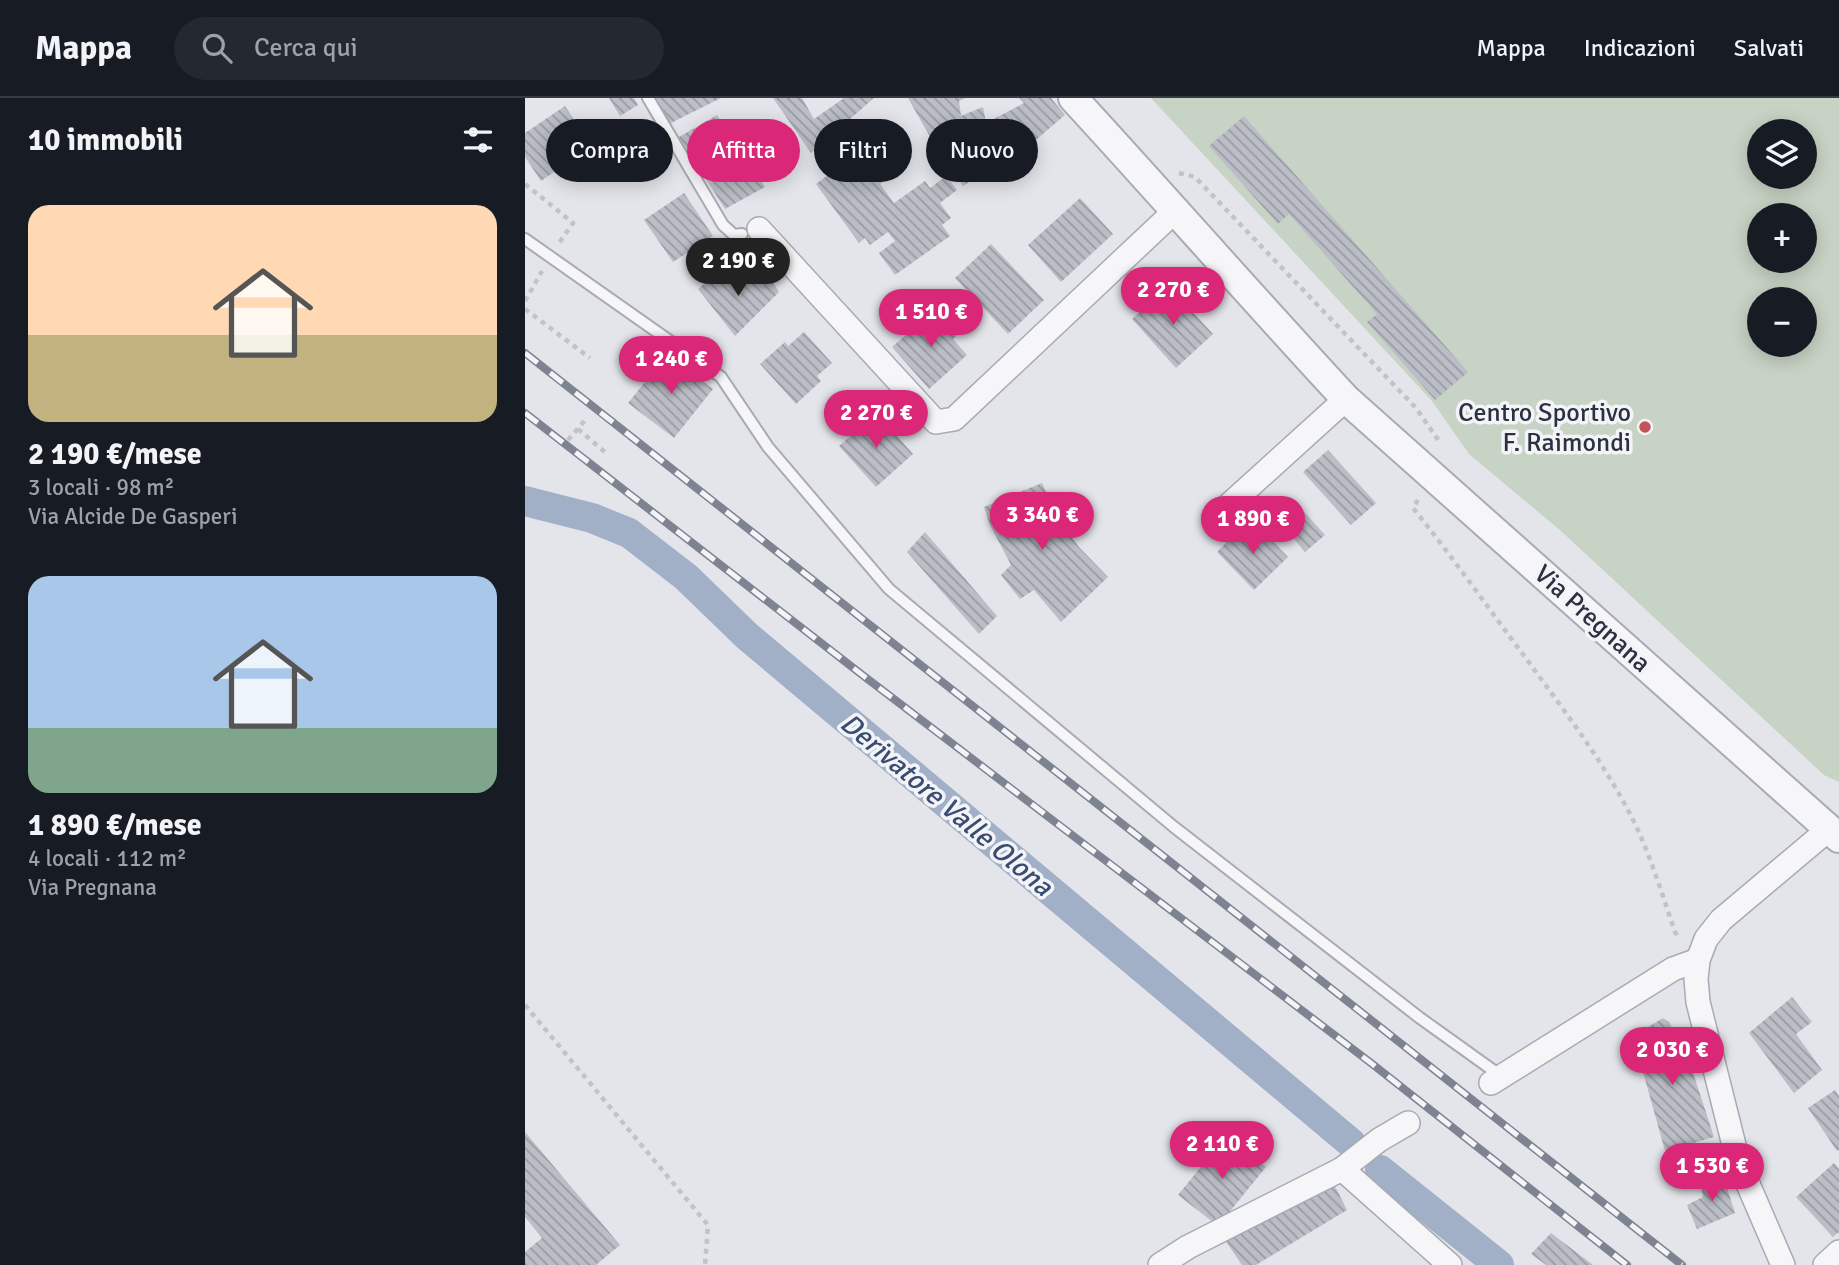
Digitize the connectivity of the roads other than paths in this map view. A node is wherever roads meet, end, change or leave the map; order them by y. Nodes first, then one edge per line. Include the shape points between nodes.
1 (647, 98) edge
2 (1073, 98) edge
3 (1176, 209) junction
4 (751, 232) joint
5 (525, 239) edge
6 (1346, 399) junction
7 (1218, 515) dead end
8 (1834, 833) edge
9 (1698, 960) junction
10 (1496, 1080) joint
11 (1408, 1123) dead end
12 (1342, 1169) junction
13 (1839, 1252) edge
14 (1160, 1265) edge
15 (1450, 1265) edge
16 (1783, 1265) edge
17 (1825, 1265) edge

1 - 4 lane via 723,225 734,235
2 - 3 street, Via Pregnana
3 - 4 street via 954,419 936,422
3 - 6 street, Via Pregnana
5 - 10 lane via 721,377 768,447 889,589 1174,827
6 - 7 street
6 - 8 street, Via Pregnana
8 - 9 street via 1721,920
9 - 10 street via 1672,969
9 - 16 street via 1698,1002 1738,1161
11 - 12 street
12 - 14 street
12 - 15 street
13 - 17 street

